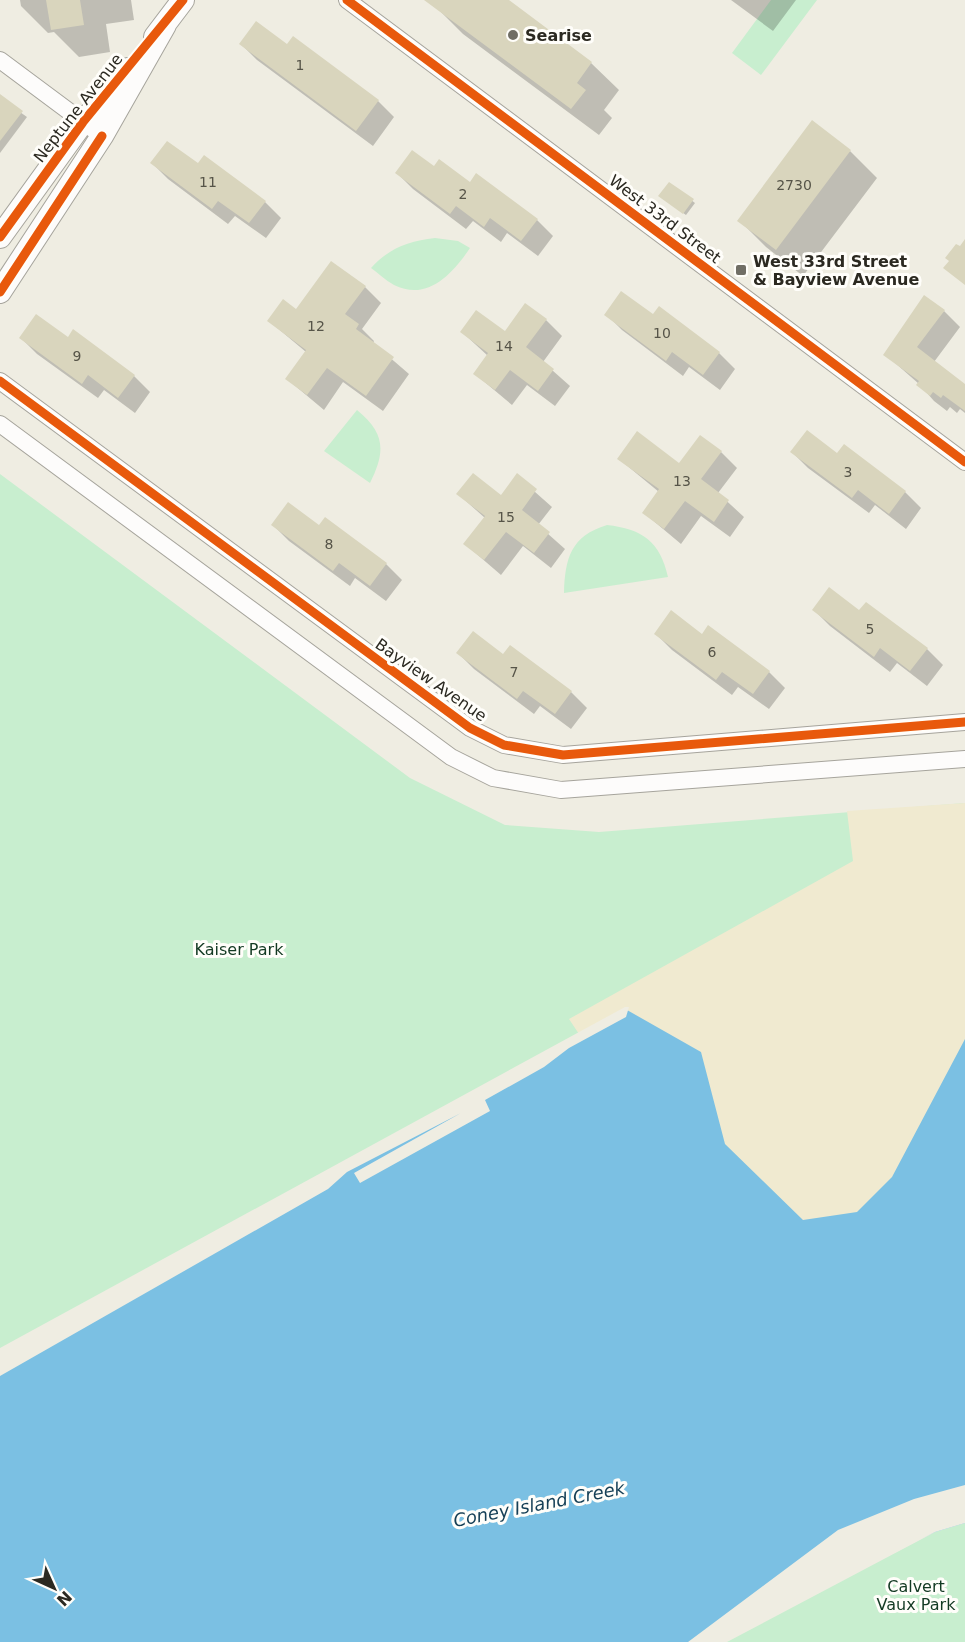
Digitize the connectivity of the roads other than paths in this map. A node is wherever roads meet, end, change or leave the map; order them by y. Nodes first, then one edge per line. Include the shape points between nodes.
1 (183, 0) edge
2 (347, 0) edge
3 (165, 26) junction
4 (0, 60) edge
5 (83, 122) junction
6 (102, 136) junction
7 (0, 237) edge
8 (0, 292) edge
9 (0, 381) edge
10 (0, 424) edge
11 (965, 462) edge
12 (965, 722) edge
13 (965, 759) edge

1 - 3 main road, Neptune Avenue
2 - 11 street, West 33rd Street
3 - 5 main road, Neptune Avenue
3 - 6 main road, Neptune Avenue
4 - 5 street
5 - 6 street
5 - 7 main road, Neptune Avenue
6 - 8 main road, Neptune Avenue
9 - 12 street, Bayview Avenue via 470,728 504,745 563,755
10 - 13 street via 452,757 493,778 561,790

